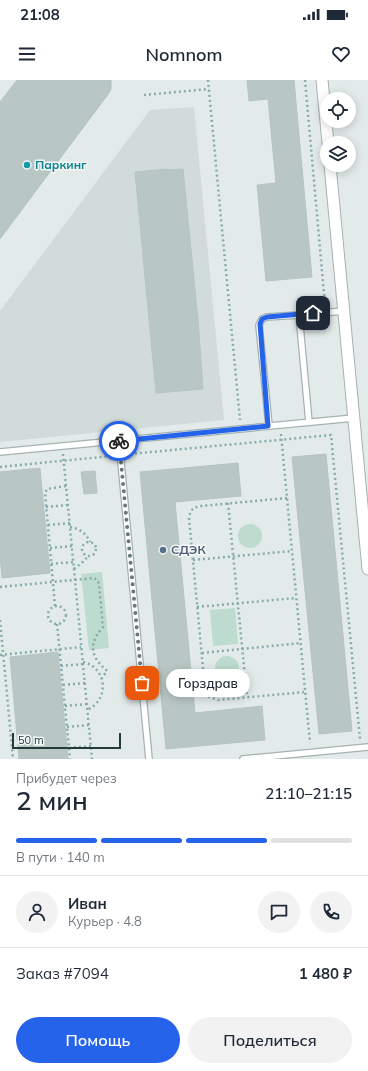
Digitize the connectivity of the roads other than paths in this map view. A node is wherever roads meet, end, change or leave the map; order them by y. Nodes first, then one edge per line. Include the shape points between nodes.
1 (322, 80) edge
2 (327, 136) edge
3 (331, 172) edge
4 (344, 311) junction
5 (299, 315) junction
6 (354, 418) junction
7 (309, 422) junction
8 (268, 426) junction
9 (119, 441) junction
10 (0, 452) edge
11 (368, 569) edge
12 (368, 747) edge
13 (149, 759) edge
14 (243, 759) edge

1 - 2 street
3 - 4 street
4 - 5 lane
4 - 6 street
5 - 7 lane
5 - 8 lane via 267,317 262,319 260,324
6 - 7 lane
6 - 11 street
7 - 8 lane
8 - 9 lane
9 - 10 lane
9 - 13 lane
12 - 14 lane

